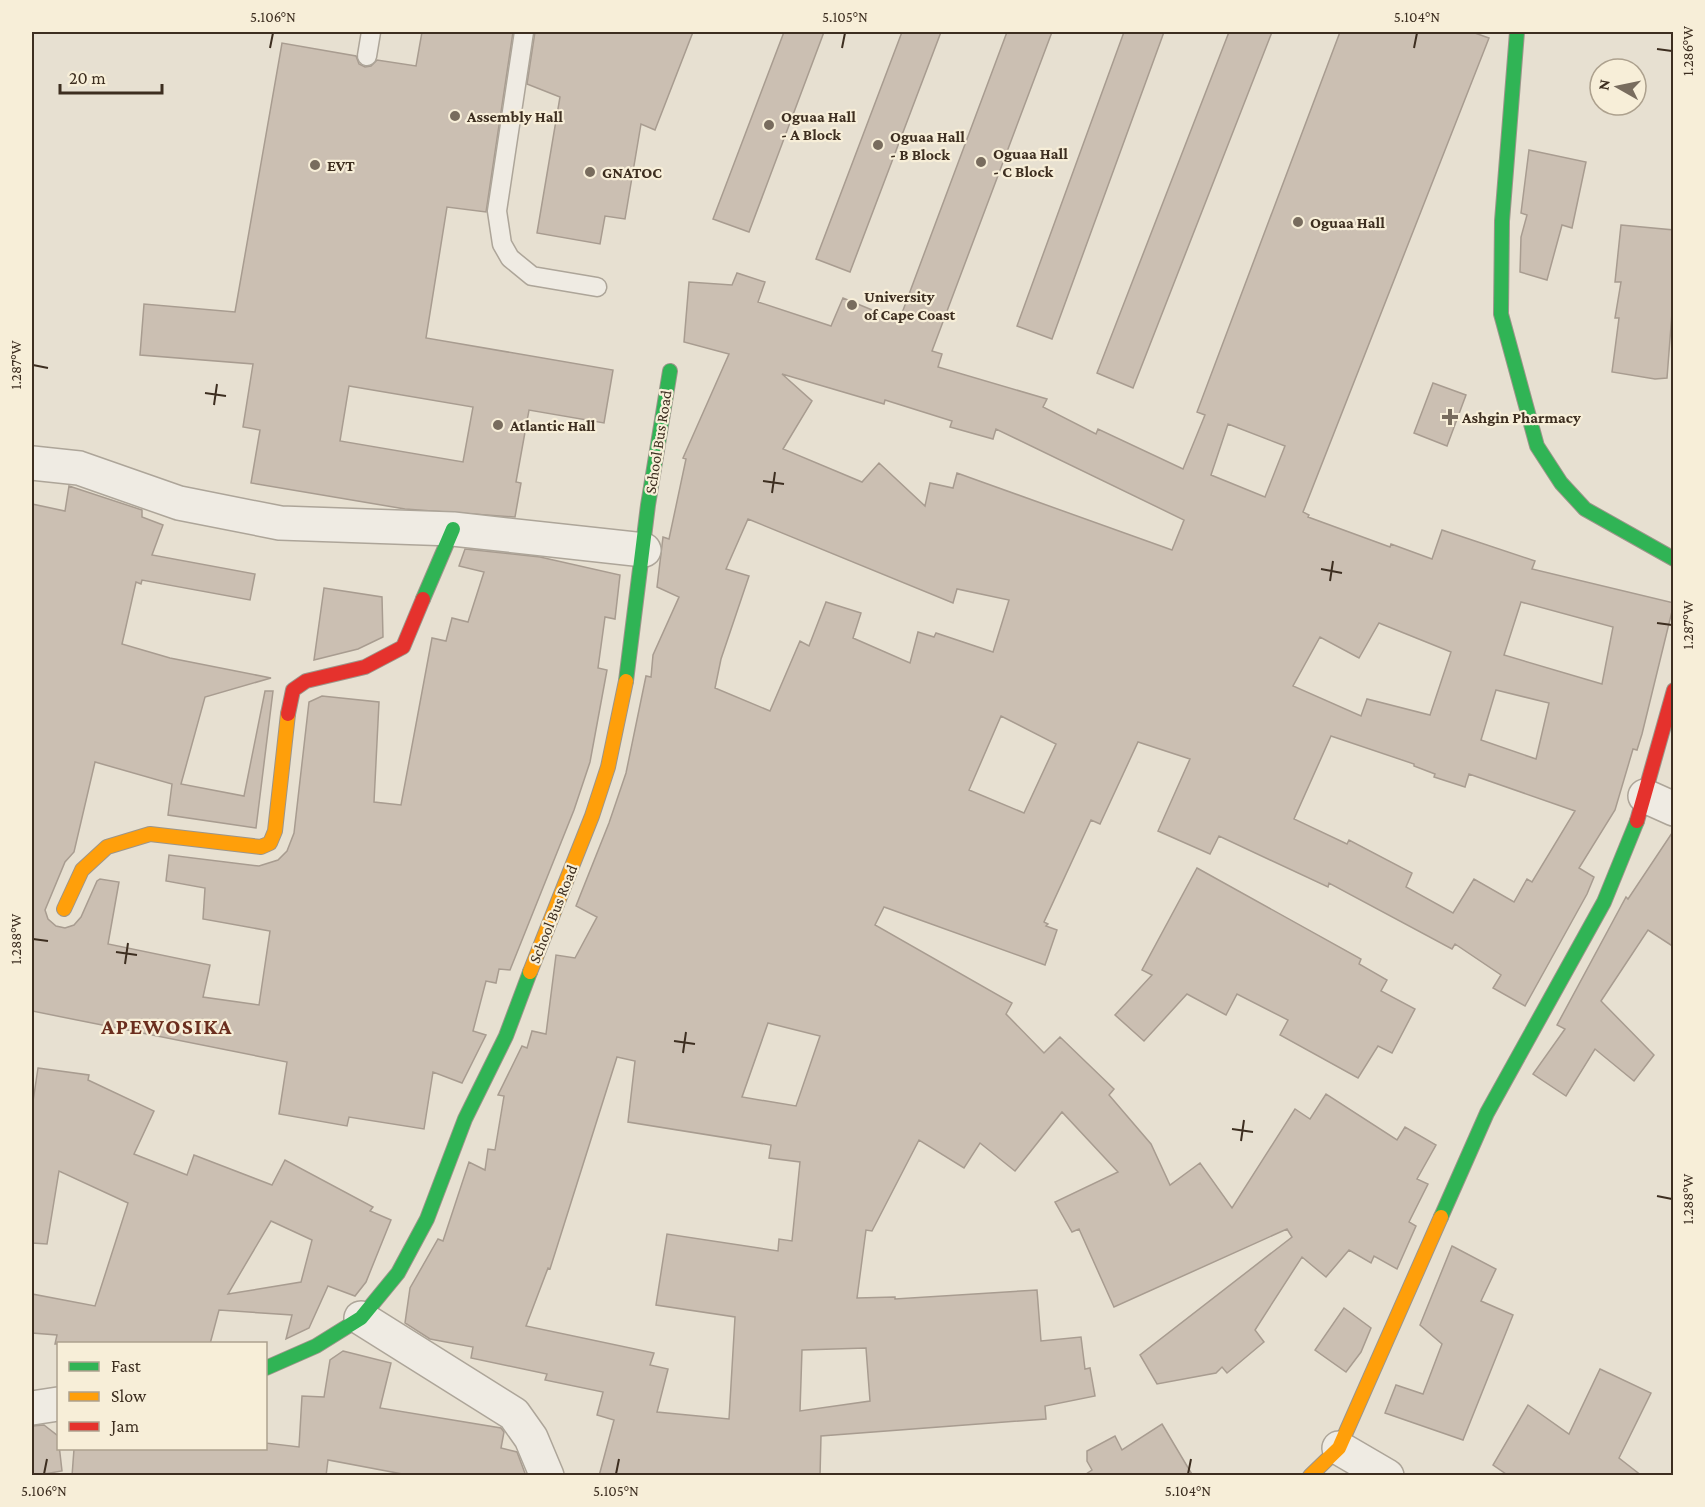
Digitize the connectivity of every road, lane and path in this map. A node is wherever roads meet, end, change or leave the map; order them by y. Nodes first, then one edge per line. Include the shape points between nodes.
1 (371, 32) edge
2 (524, 32) edge
3 (1517, 32) edge
4 (367, 56) dead end
5 (597, 287) dead end
6 (670, 371) dead end
7 (32, 464) edge
8 (453, 529) junction
9 (644, 550) junction
10 (1674, 559) edge
11 (1674, 690) edge
12 (1659, 802) edge
13 (64, 909) dead end
14 (361, 1318) junction
15 (267, 1368) edge
16 (57, 1404) edge
17 (32, 1408) edge
18 (1339, 1448) junction
19 (548, 1476) edge
20 (1310, 1476) edge
21 (1387, 1476) edge

1 - 4 lane
2 - 5 lane via 497,211 502,244 510,258 532,276
3 - 10 street via 1502,221 1501,314 1537,446 1561,483 1585,508
6 - 9 street, School Bus Road
7 - 8 street via 79,468 179,503 280,523
8 - 9 street
8 - 13 street via 403,647 365,667 306,681 293,690 276,831 270,843 261,847 150,834 107,847 82,870
9 - 14 street, School Bus Road via 626,682 608,767 592,816 506,1036 450,1154 427,1219 398,1273
11 - 12 street
12 - 18 street via 1488,1113
14 - 15 street, School Bus Road via 316,1346
14 - 19 street via 514,1414 531,1438
16 - 17 street
18 - 20 street
18 - 21 street

